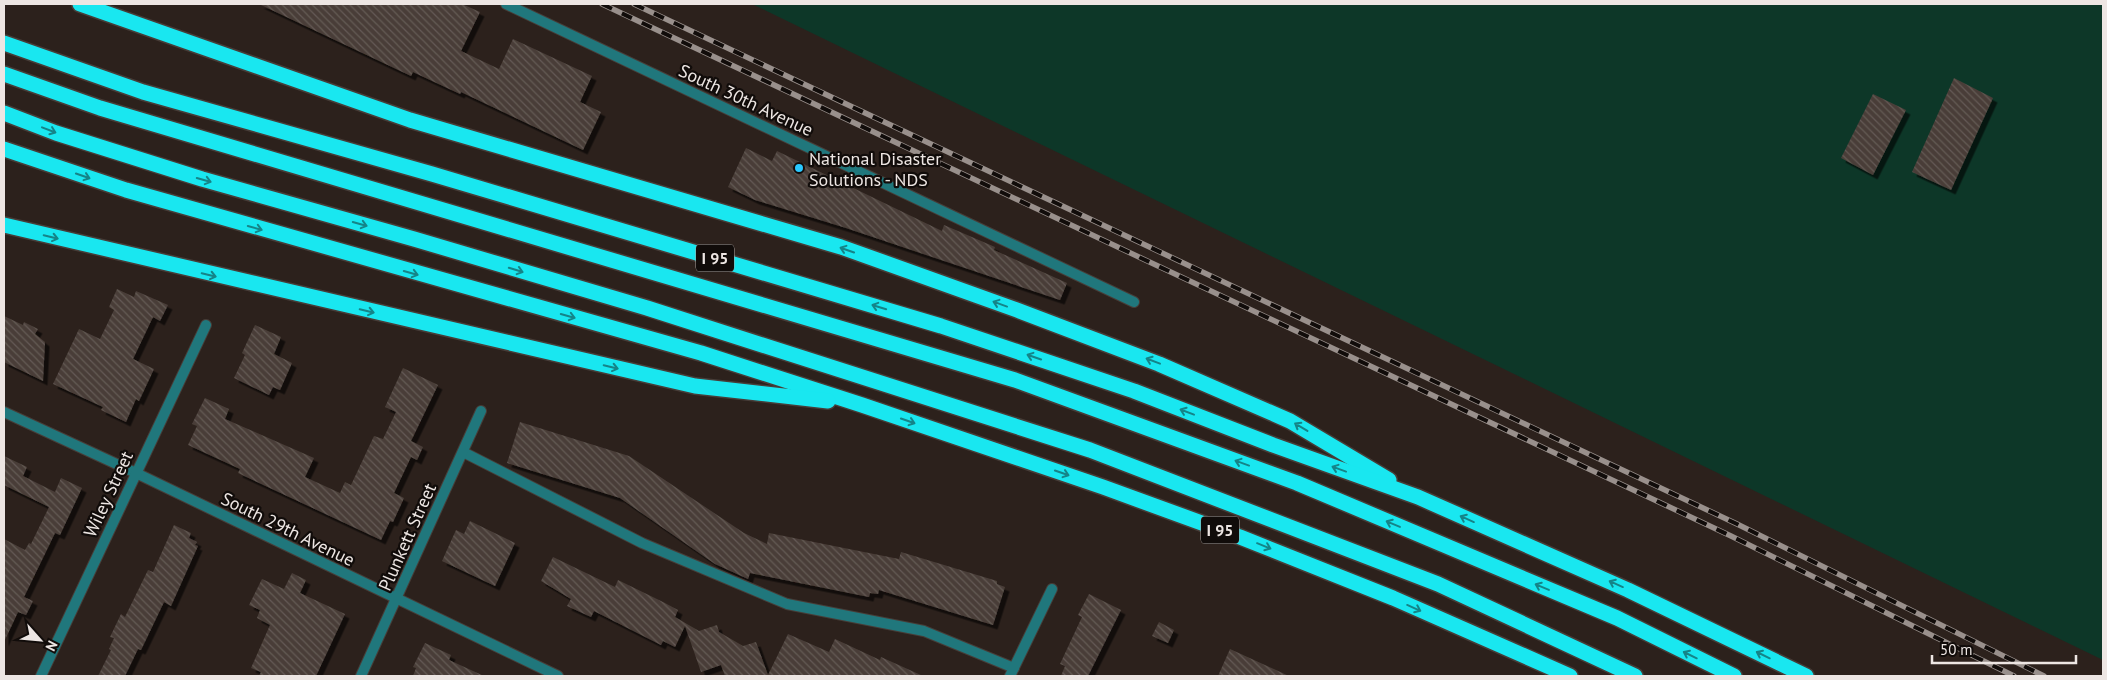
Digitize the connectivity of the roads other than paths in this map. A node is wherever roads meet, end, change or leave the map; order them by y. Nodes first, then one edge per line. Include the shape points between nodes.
1 (80, 4) edge
2 (506, 4) edge
3 (4, 43) edge
4 (4, 74) edge
5 (4, 113) edge
6 (4, 148) edge
7 (4, 225) edge
8 (1134, 302) dead end
9 (206, 325) dead end
10 (862, 405) junction
11 (481, 411) dead end
12 (4, 412) edge
13 (463, 452) junction
14 (136, 473) junction
15 (1418, 497) junction
16 (1052, 589) dead end
17 (397, 599) junction
18 (1012, 672) edge
19 (41, 676) edge
20 (361, 676) edge
21 (558, 676) edge
22 (1570, 676) edge
23 (1635, 676) edge
24 (1734, 676) edge
25 (1806, 676) edge

15 -> 1 highway via 1290,421 1159,364 1017,310 841,247 410,120
2 - 8 street, South 30th Avenue
15 -> 3 highway, I 95 via 1134,391 941,326 143,92
24 -> 4 highway via 1617,618 1297,483 1015,380 100,108
5 -> 23 highway via 56,133 202,179 647,308 1090,450 1438,584
6 -> 10 highway, I 95 via 126,190 701,354
7 -> 10 highway via 695,386
9 - 14 street, Wiley Street
10 -> 22 highway, I 95 via 1240,537 1393,598
11 - 13 street, Plunkett Street
12 - 14 street, South 29th Avenue
13 - 17 street, Plunkett Street
13 - 18 street via 642,543 787,604 924,631
14 - 17 street, South 29th Avenue
14 - 19 street, Wiley Street
25 -> 15 highway, I 95 via 1628,590
16 - 18 street
17 - 20 street, Plunkett Street
17 - 21 street, South 29th Avenue

